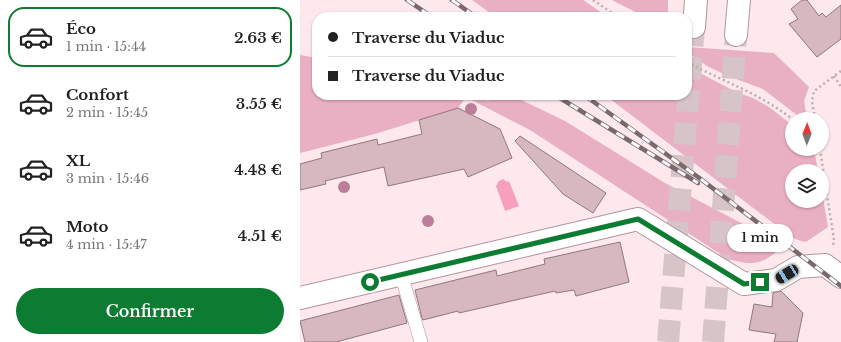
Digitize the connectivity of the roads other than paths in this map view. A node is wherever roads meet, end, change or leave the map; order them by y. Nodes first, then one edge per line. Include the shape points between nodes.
1 (696, 0) edge
2 (738, 0) edge
3 (694, 27) tunnel mouth
4 (736, 35) tunnel mouth
5 (833, 271) edge
6 (401, 274) junction
7 (300, 298) edge
8 (421, 342) edge

1 - 3 main road
2 - 4 main road
5 - 6 main road via 798,267 776,280 744,284 638,219
6 - 7 main road
6 - 8 lane

